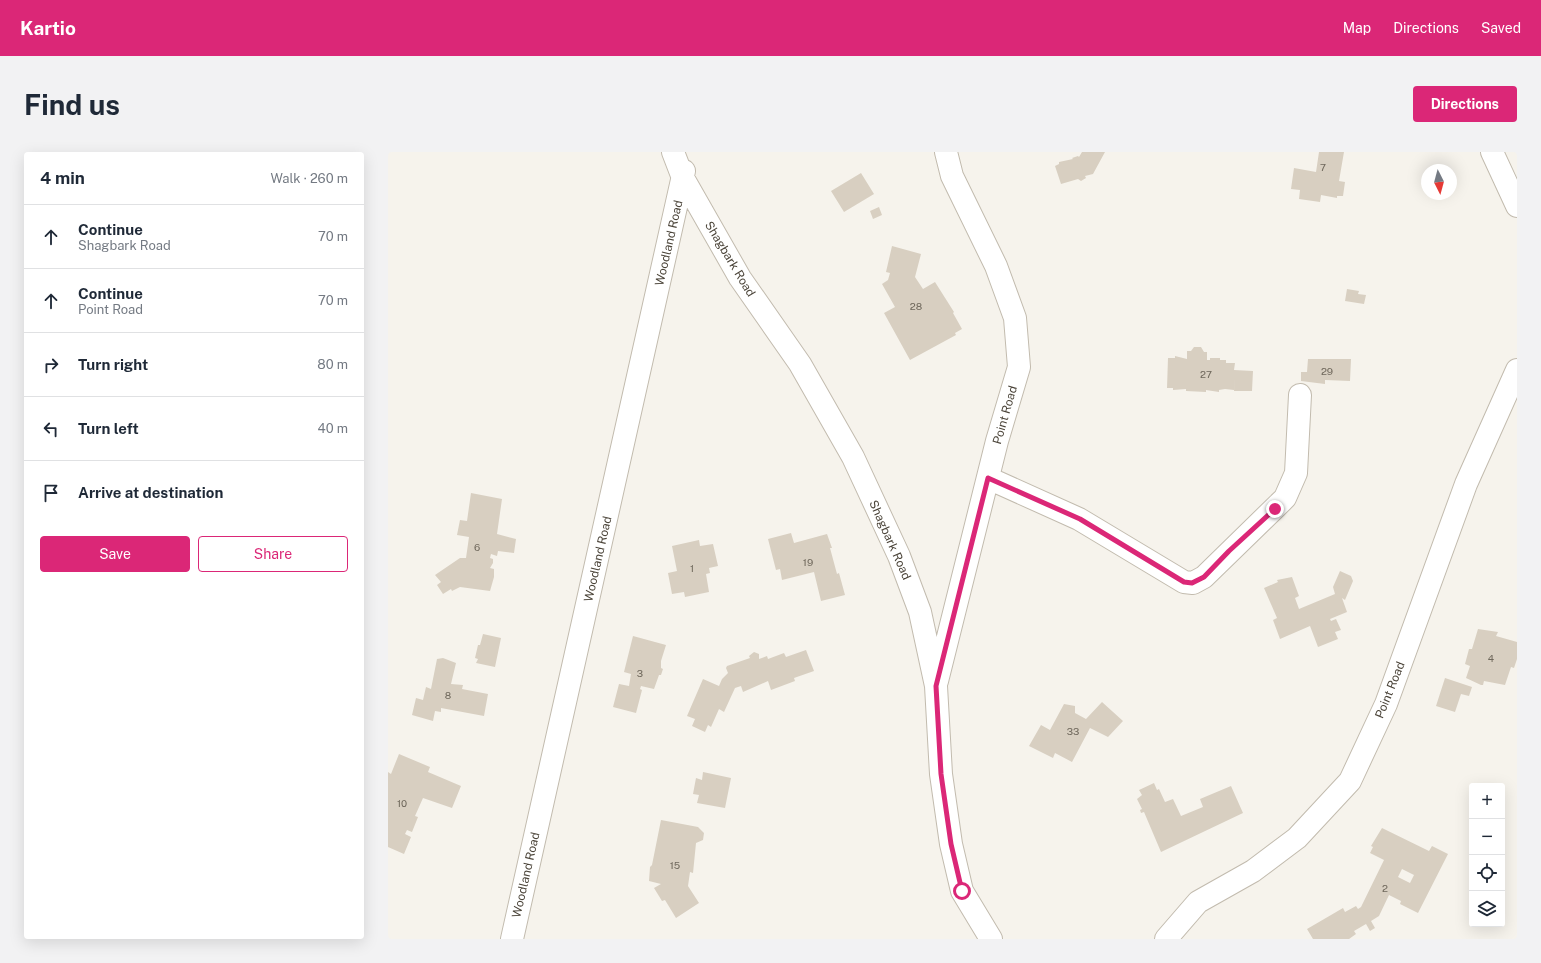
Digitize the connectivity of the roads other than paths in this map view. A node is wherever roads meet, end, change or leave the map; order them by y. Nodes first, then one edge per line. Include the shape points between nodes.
1 (673, 152) edge
2 (685, 152) edge
3 (946, 152) edge
4 (1492, 152) edge
5 (683, 178) junction
6 (1517, 206) edge
7 (1517, 370) edge
8 (1300, 395) dead end
9 (988, 478) junction
10 (936, 686) junction
11 (512, 939) edge
12 (991, 939) edge
13 (1166, 939) edge

1 - 5 street, Shagbark Road
2 - 5 street
3 - 9 street, Point Road via 952,176 996,266 1015,318 1019,367
4 - 6 street
5 - 10 street, Shagbark Road via 740,278 800,364 853,457 899,556 917,605
5 - 11 street, Woodland Road
7 - 13 street, Point Road via 1466,484 1386,704 1350,781 1297,838 1253,871 1198,902
8 - 9 street via 1296,473 1285,498 1204,577 1192,583 1184,582 1080,519
9 - 10 street, Point Road
10 - 12 street, Shagbark Road via 941,774 951,844 962,891

